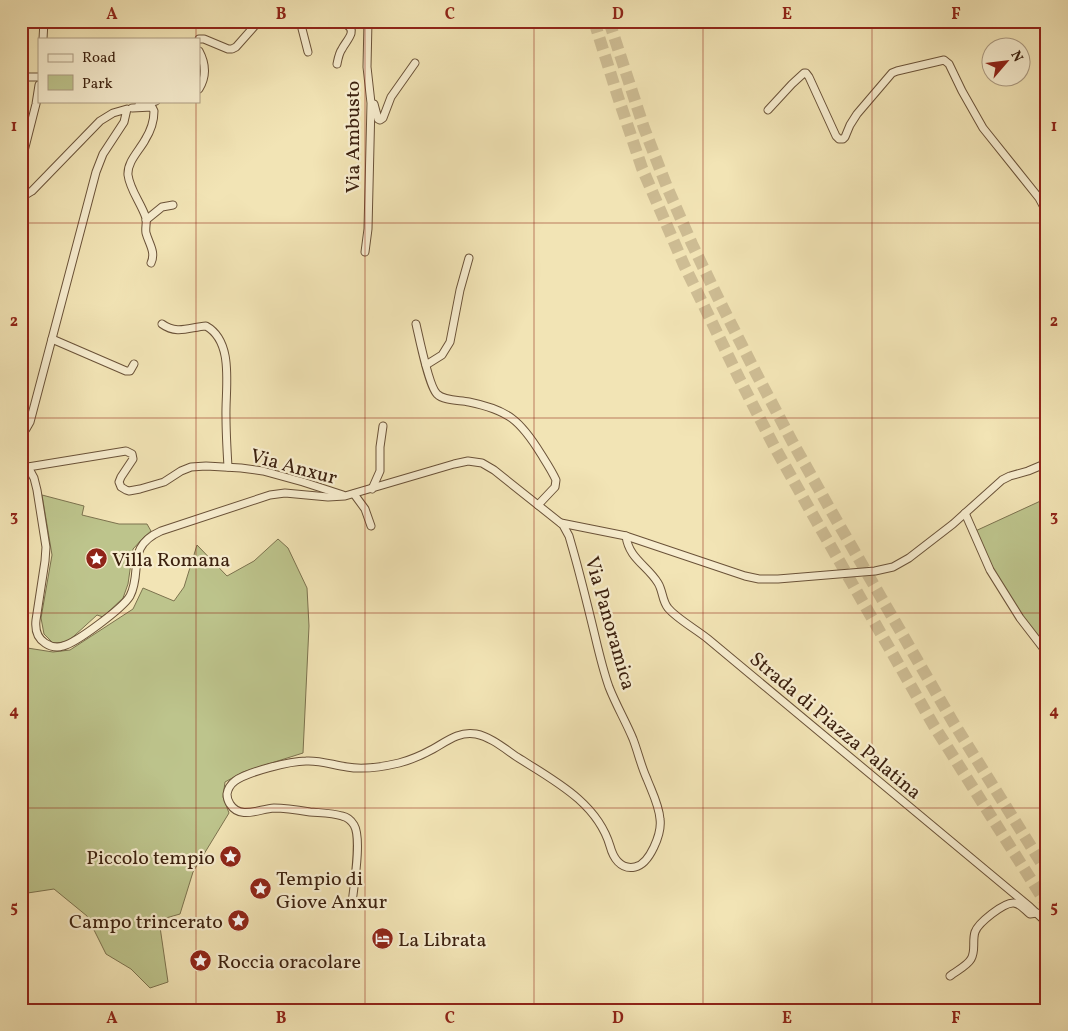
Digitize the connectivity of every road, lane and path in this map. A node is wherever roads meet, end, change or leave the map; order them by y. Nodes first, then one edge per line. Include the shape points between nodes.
1 (44, 21) edge
2 (259, 21) edge
3 (300, 21) edge
4 (335, 21) edge
5 (368, 21) edge
6 (43, 38) edge
7 (200, 40) edge
8 (308, 52) dead end
9 (200, 53) edge
10 (415, 63) dead end
11 (337, 64) dead end
12 (21, 77) edge
13 (38, 77) edge
14 (200, 87) edge
15 (38, 91) edge
16 (371, 94) junction
17 (151, 102) edge
18 (129, 108) junction
19 (768, 110) dead end
20 (21, 163) edge
21 (21, 193) edge
22 (173, 205) dead end
23 (1047, 213) edge
24 (146, 220) junction
25 (365, 252) dead end
26 (469, 258) dead end
27 (151, 263) dead end
28 (162, 324) dead end
29 (416, 324) dead end
30 (52, 339) junction
31 (134, 364) dead end
32 (426, 365) junction
33 (383, 426) dead end
34 (21, 430) edge
35 (1047, 463) edge
36 (25, 466) edge
37 (228, 467) junction
38 (372, 489) junction
39 (354, 494) junction
40 (346, 496) junction
41 (538, 505) junction
42 (965, 512) junction
43 (561, 523) junction
44 (370, 526) dead end
45 (626, 536) junction
46 (1047, 653) edge
47 (352, 902) dead end
48 (1037, 913) junction
49 (1047, 923) edge
50 (950, 976) dead end

1 - 6 street
2 - 7 street via 232,49
3 - 8 street
4 - 11 street via 346,24 351,31
5 - 16 street, Via Ambusto via 367,64
9 - 14 street via 205,73
10 - 16 street via 391,97 380,120
12 - 13 street
15 - 20 street
16 - 25 street, Via Ambusto
17 - 18 street
18 - 21 street via 100,121 32,191
18 - 24 street via 152,107 154,111 149,133 128,170 131,186
18 - 30 street via 96,172
19 - 23 street via 804,73 809,77 836,136 842,139 851,122 892,73 944,60 983,128 1041,200
22 - 24 street via 162,207
24 - 27 street via 153,255
26 - 32 street via 450,342 442,355
28 - 37 street via 176,330 206,326 220,341 226,364
29 - 32 street
30 - 31 street via 126,371 130,371
30 - 34 street via 30,422 26,429
32 - 41 street via 432,388 439,396 493,408 525,430 556,480
33 - 38 street via 380,470
35 - 42 street via 1002,480
36 - 37 street, Via Anxur via 128,451 133,459 118,482 129,491 161,483 191,467
36 - 40 street, Via Panoramica via 36,487 46,547 35,629 42,641 55,647 81,638 128,599 134,584 138,554 156,533 274,494
37 - 40 street, Via Anxur via 274,473
38 - 39 street, Via Panoramica
38 - 41 street, Via Panoramica via 474,461 494,470
39 - 40 street, Via Panoramica
39 - 44 street via 365,509
41 - 43 street, Via Panoramica
42 - 45 street via 909,558 893,567 778,579 749,577
42 - 46 street via 990,570 1023,623
43 - 45 street
43 - 47 street, Via Panoramica via 571,542 610,688 658,809 660,827 651,852 637,866 619,863 599,822 574,796 484,736 473,734 457,736 397,764 358,768 300,761 252,773 232,784 228,798 240,812 278,808 340,815 351,821 358,841
45 - 48 street, Strada di Piazza Palatina via 633,555 658,582 670,610
48 - 49 street, Strada di Piazza Palatina
48 - 50 street via 1030,914 1015,903 1000,908 976,930 970,960

